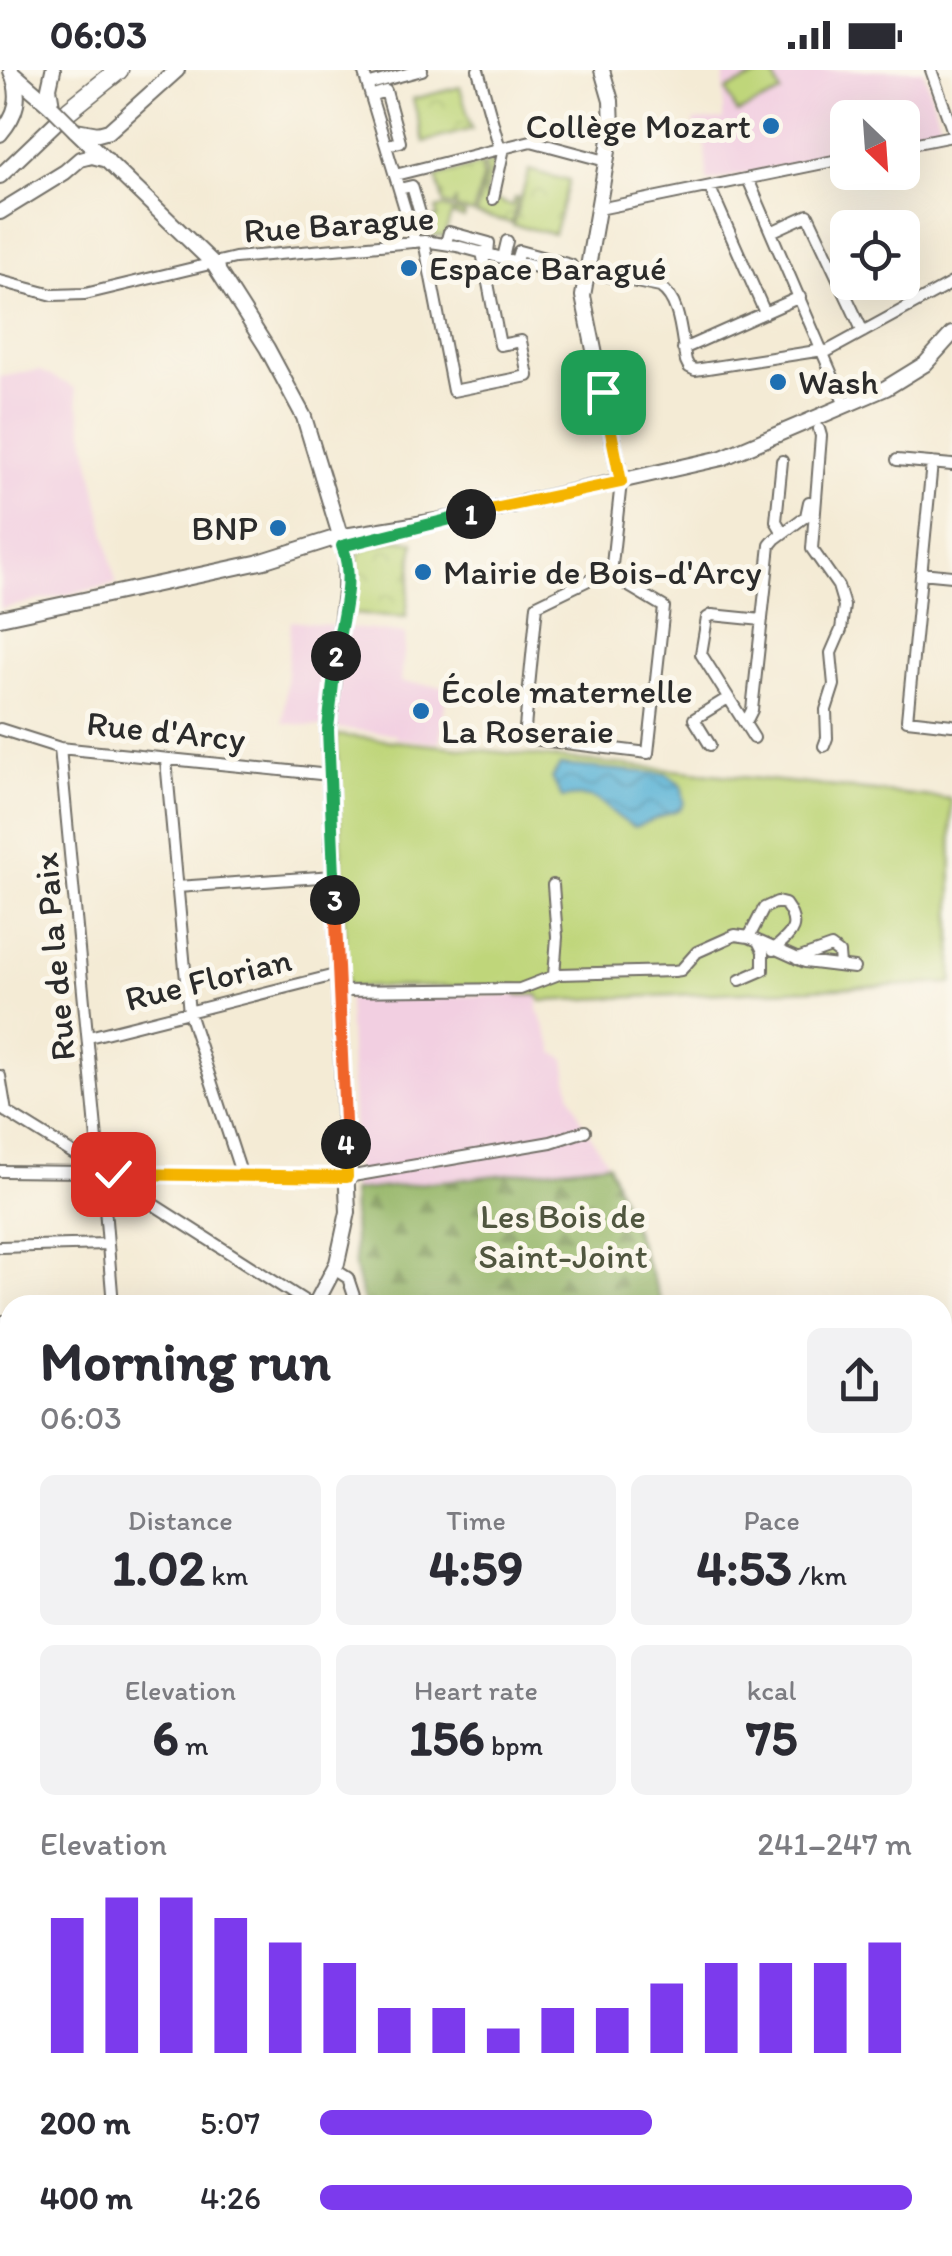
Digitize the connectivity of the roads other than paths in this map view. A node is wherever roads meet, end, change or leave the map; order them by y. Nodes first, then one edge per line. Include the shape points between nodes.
1 (21, 70) edge
2 (52, 70) edge
3 (110, 70) edge
4 (119, 70) edge
5 (127, 70) edge
6 (363, 70) edge
7 (422, 70) edge
8 (478, 70) edge
9 (602, 70) edge
10 (931, 70) edge
11 (11, 71) edge
12 (169, 71) edge
13 (371, 89) junction
14 (61, 109) junction
15 (75, 130) junction
16 (952, 132) edge
17 (0, 134) edge
18 (920, 141) edge
19 (502, 149) junction
20 (110, 161) junction
21 (606, 161) junction
22 (830, 162) edge
23 (0, 167) edge
24 (395, 175) junction
25 (0, 176) edge
26 (748, 179) junction
27 (710, 188) junction
28 (493, 198) dead end
29 (599, 208) junction
30 (0, 212) edge
31 (771, 232) junction
32 (508, 241) dead end
33 (420, 242) junction
34 (485, 253) junction
35 (503, 258) junction
36 (212, 263) junction
37 (587, 276) junction
38 (0, 281) edge
39 (952, 283) edge
40 (800, 298) junction
41 (765, 313) junction
42 (862, 332) junction
43 (952, 334) edge
44 (683, 349) junction
45 (823, 351) junction
46 (944, 355) edge
47 (845, 405) junction
48 (817, 423) junction
49 (897, 460) dead end
50 (782, 461) dead end
51 (932, 464) junction
52 (952, 465) edge
53 (621, 482) junction
54 (783, 533) junction
55 (340, 542) junction
56 (922, 572) junction
57 (611, 574) junction
58 (952, 576) edge
59 (0, 618) edge
60 (762, 620) junction
61 (728, 698) junction
62 (745, 724) junction
63 (952, 725) edge
64 (0, 728) edge
65 (754, 738) dead end
66 (710, 745) dead end
67 (824, 746) dead end
68 (60, 748) junction
69 (166, 760) junction
70 (330, 775) junction
71 (334, 876) junction
72 (177, 886) junction
73 (554, 886) dead end
74 (753, 939) junction
75 (773, 950) junction
76 (797, 959) junction
77 (840, 965) junction
78 (854, 968) dead end
79 (339, 974) junction
80 (554, 976) junction
81 (740, 980) dead end
82 (340, 992) junction
83 (189, 1013) junction
84 (89, 1036) junction
85 (0, 1076) edge
86 (3, 1110) edge
87 (585, 1131) dead end
88 (94, 1166) junction
89 (0, 1171) edge
90 (242, 1176) junction
91 (109, 1177) junction
92 (347, 1177) junction
93 (106, 1244) junction
94 (0, 1247) edge
95 (334, 1270) junction
96 (112, 1295) edge
97 (297, 1295) edge
98 (319, 1295) edge
99 (354, 1295) edge

1 - 14 main road
2 - 14 main road via 49,88
3 - 23 main road
4 - 14 highway
5 - 14 main road
6 - 13 street
7 - 13 street
8 - 19 street
9 - 21 main road via 611,101
10 - 16 street
11 - 14 main road
11 - 17 main road via 18,103
12 - 15 main road via 109,131
13 - 24 street
14 - 15 main road, bridge
14 - 25 main road
15 - 20 main road
16 - 18 street
19 - 21 street via 531,141
19 - 24 street
19 - 28 street
20 - 30 main road via 80,158
20 - 36 main road
21 - 29 main road
22 - 26 street
24 - 33 street
26 - 27 street
26 - 31 street
27 - 29 street
27 - 41 street
29 - 37 main road
31 - 40 street
31 - 42 street via 808,215
32 - 35 street
33 - 34 street, Rue Barague
33 - 34 street via 452,391 528,376 521,340 500,345
33 - 36 street, Rue Barague
34 - 35 street, Rue Barague
35 - 37 street, Rue Barague
36 - 38 street, Rue Barague via 85,294 54,296
36 - 55 main road via 254,312 310,415
37 - 44 street, Rue Barague via 668,292
37 - 53 main road via 584,308
39 - 42 street
40 - 41 street
40 - 45 street
41 - 44 street
42 - 45 street
43 - 46 main road
44 - 45 street via 695,370
45 - 47 street
46 - 47 main road
47 - 48 main road
48 - 53 main road via 705,463
48 - 54 street via 806,516
48 - 67 street via 812,549 842,596 844,618 831,653 834,685
49 - 51 street
50 - 54 street via 776,521
51 - 52 street
51 - 56 street
53 - 55 main road
53 - 57 street
54 - 60 street via 770,546
55 - 59 main road
55 - 70 main road via 345,592 328,729
56 - 58 street
56 - 63 street via 907,720
57 - 57 street via 537,605 524,738 648,754 664,607
60 - 61 street via 712,615 704,624 702,660
60 - 62 street
61 - 62 street
61 - 66 street via 694,720
62 - 65 street
64 - 68 street, Rue d'Arcy
68 - 69 street, Rue d'Arcy
68 - 84 street, Rue de la Paix
69 - 70 street, Rue d'Arcy
69 - 72 street
70 - 71 main road
71 - 72 street
71 - 79 main road
72 - 83 street
73 - 80 street
74 - 75 street
74 - 75 street via 764,908 785,904 794,927
74 - 80 street via 735,935 697,952 682,970
74 - 81 street via 763,951 763,970
75 - 76 street
76 - 77 street
76 - 77 street via 831,947
77 - 78 street
79 - 82 main road
79 - 83 street, Rue Florian
80 - 82 street via 520,989
82 - 92 main road
83 - 84 street, Rue Florian
83 - 90 street
84 - 88 street, Rue de la Paix
85 - 86 street
86 - 88 street
87 - 92 street
88 - 89 street
88 - 91 street via 110,1164
88 - 91 street via 94,1181
90 - 91 street
90 - 92 street
91 - 93 street
91 - 97 street
92 - 95 main road via 345,1234
93 - 94 street
93 - 96 street
95 - 98 main road
95 - 99 street via 344,1274

